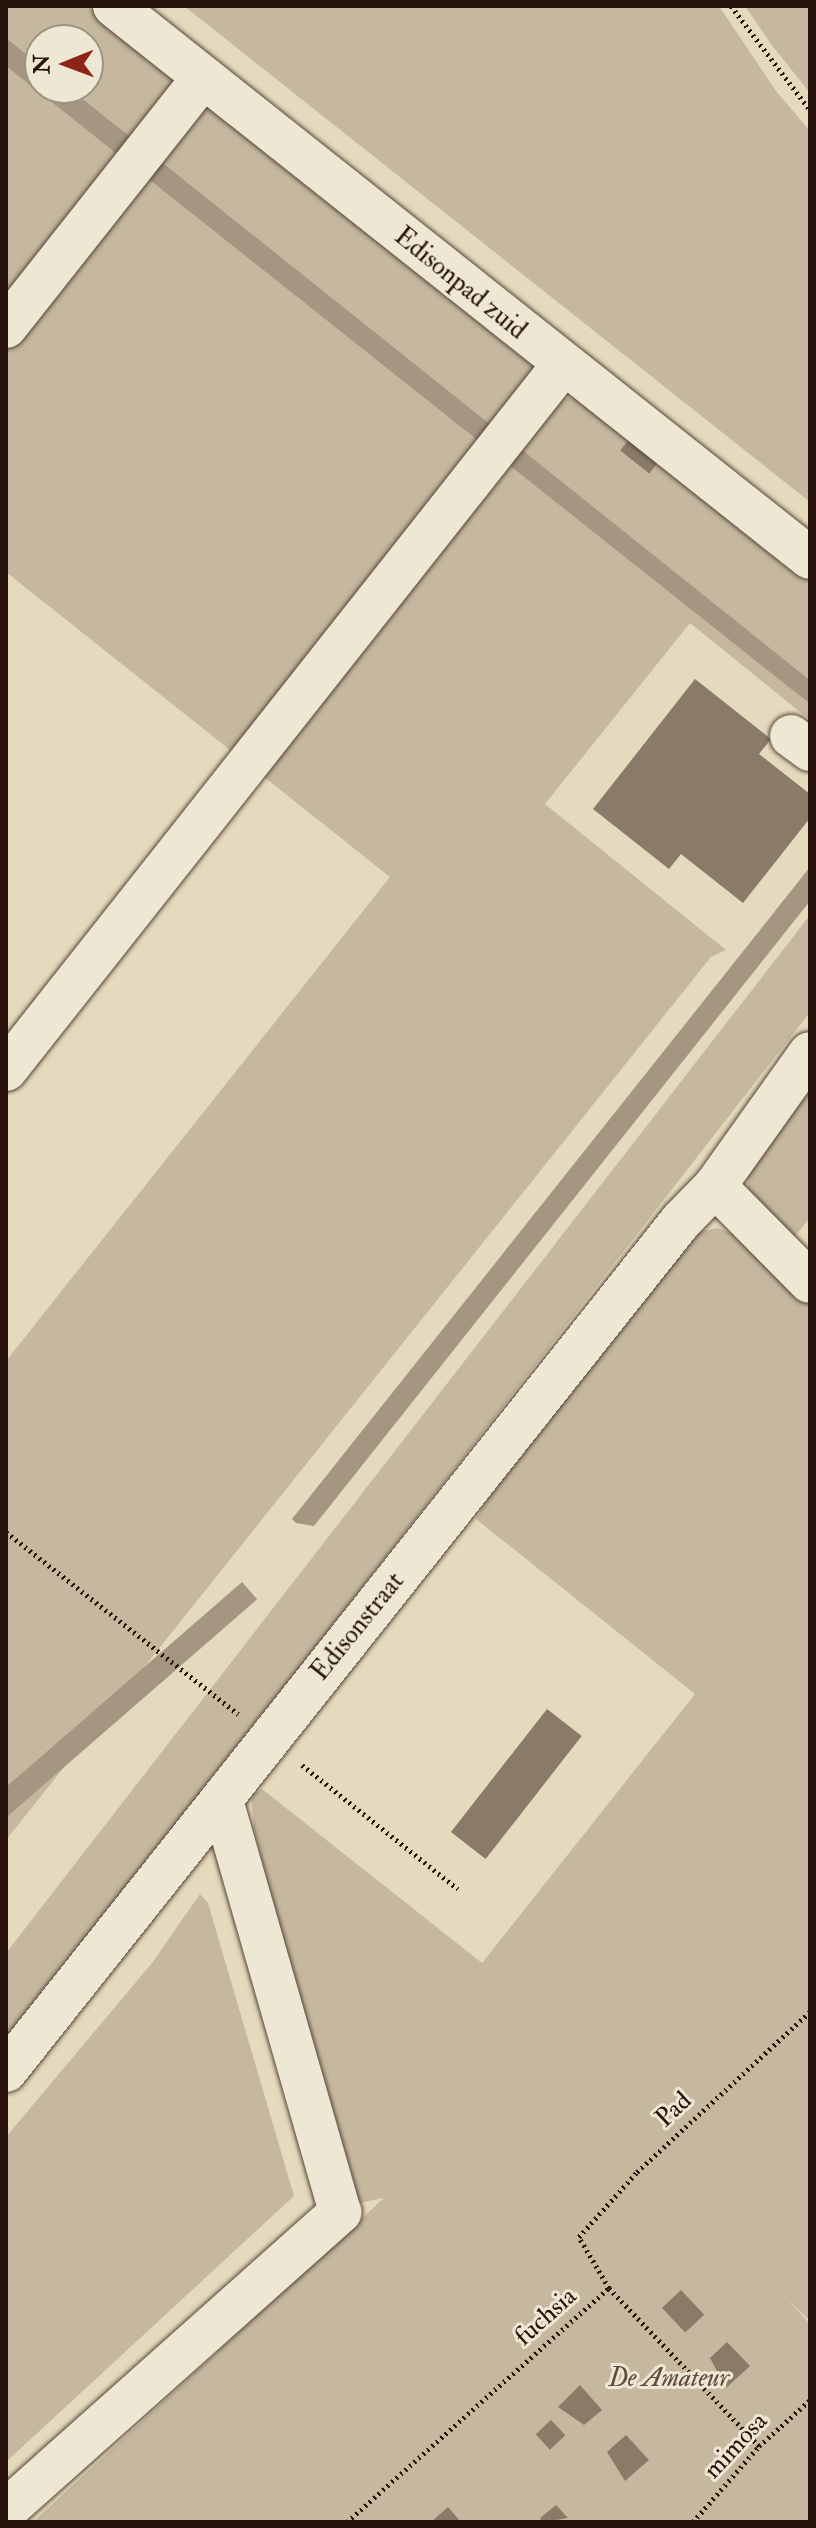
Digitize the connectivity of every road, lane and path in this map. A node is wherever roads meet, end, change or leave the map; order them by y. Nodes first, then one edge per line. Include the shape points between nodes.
1 (114, 6) edge
2 (731, 6) edge
3 (203, 78) junction
4 (810, 110) edge
5 (6, 327) edge
6 (562, 366) junction
7 (810, 558) edge
8 (810, 1053) edge
9 (6, 1070) edge
10 (715, 1186) junction
11 (810, 1282) edge
12 (6, 1532) edge
13 (269, 1739) junction
14 (222, 1801) junction
15 (458, 1889) dead end
16 (810, 2012) edge
17 (6, 2071) edge
18 (609, 2288) junction
19 (810, 2400) edge
20 (759, 2446) junction
21 (6, 2510) edge
22 (347, 2522) edge
23 (693, 2522) edge

1 - 3 lane, Edisonpad zuid
2 - 4 path
3 - 5 lane
3 - 6 lane, Edisonpad zuid
6 - 7 lane, Edisonpad zuid
6 - 9 lane
8 - 10 lane, Edisonstraat
10 - 11 lane
10 - 13 lane, Edisonstraat via 681,1221
12 - 13 path
13 - 14 lane, Edisonstraat
13 - 15 path
14 - 17 lane, Edisonstraat
14 - 21 lane via 340,2212
16 - 18 path, Pad via 637,2172 579,2237
18 - 20 path, fuchsia
18 - 22 path, fuchsia
19 - 20 path, mimosa
20 - 23 path, mimosa

